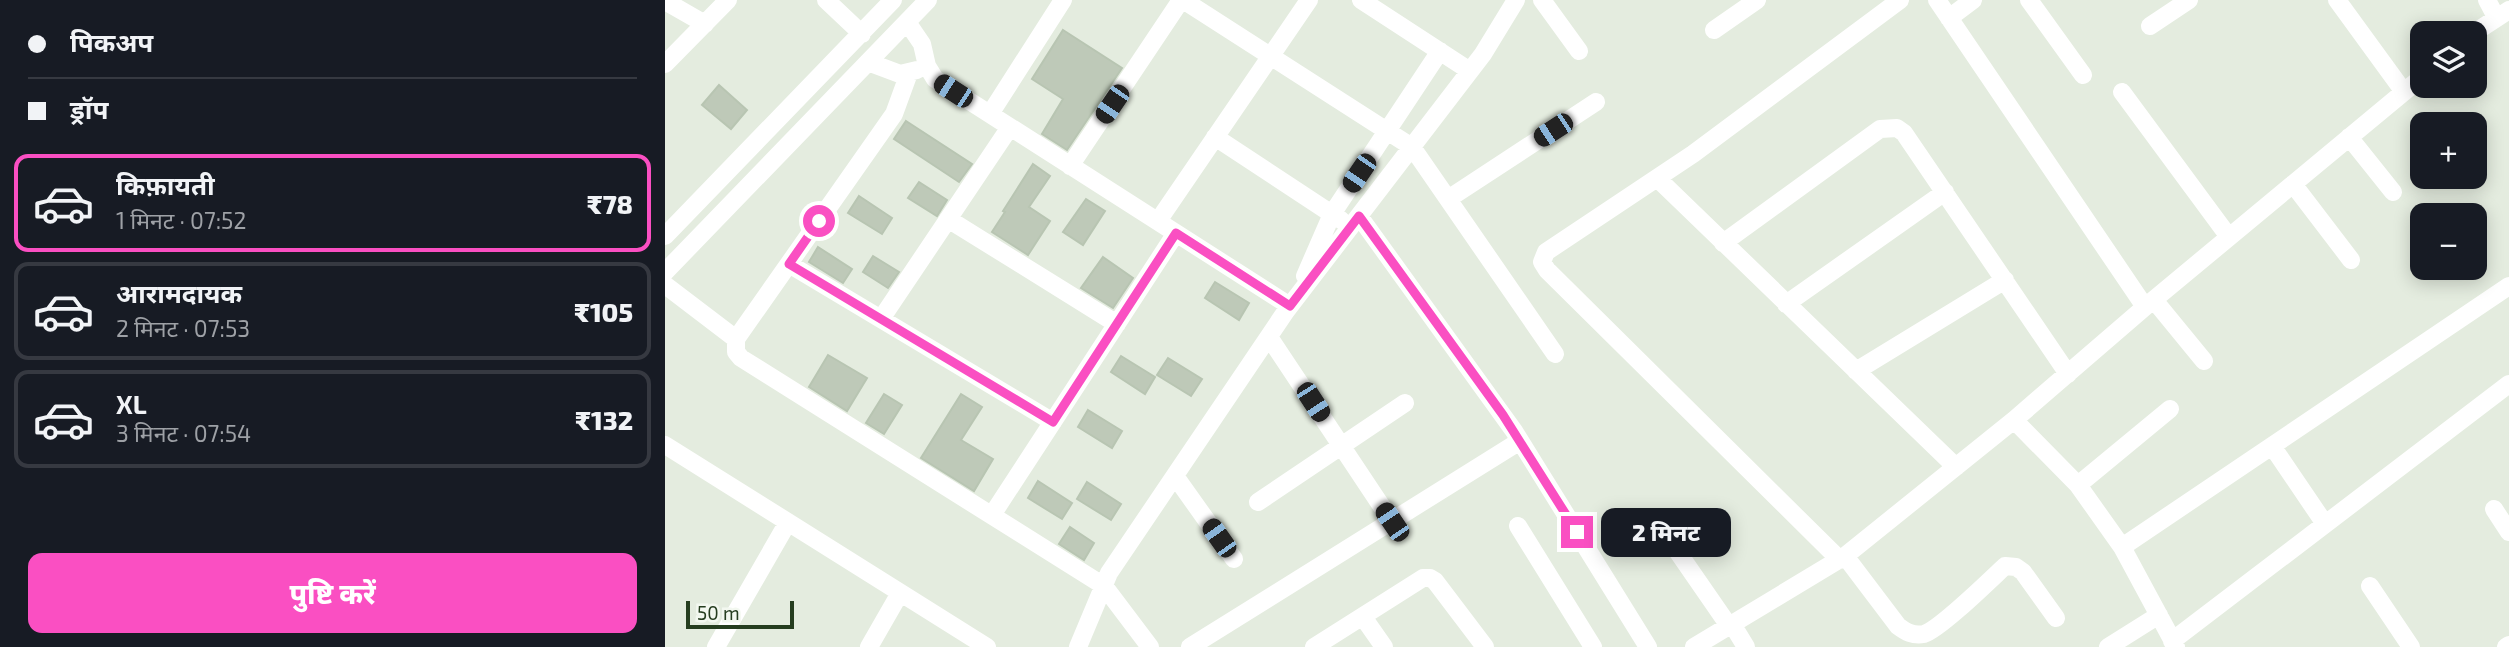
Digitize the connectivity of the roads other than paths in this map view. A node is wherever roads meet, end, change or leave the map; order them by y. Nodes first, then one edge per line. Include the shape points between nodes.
1 (728, 0) edge
2 (826, 0) edge
3 (893, 0) edge
4 (928, 0) edge
5 (1063, 0) edge
6 (1182, 0) edge
7 (1309, 0) edge
8 (1361, 0) edge
9 (1516, 0) edge
10 (1542, 0) edge
11 (1757, 0) edge
12 (1900, 0) edge
13 (1937, 0) edge
14 (1973, 0) edge
15 (2029, 0) edge
16 (2189, 0) edge
17 (2337, 0) edge
18 (2487, 0) edge
19 (665, 1) edge
20 (2503, 13) edge
21 (1949, 18) junction
22 (907, 22) junction
23 (705, 24) junction
24 (2487, 24) edge
25 (2150, 26) dead end
26 (1714, 30) dead end
27 (862, 34) junction
28 (1440, 51) junction
29 (1579, 51) dead end
30 (1270, 56) junction
31 (868, 62) junction
32 (665, 65) edge
33 (927, 66) junction
34 (1470, 71) junction
35 (909, 74) junction
36 (2083, 75) dead end
37 (2410, 87) edge
38 (2122, 92) dead end
39 (2404, 92) junction
40 (1596, 102) dead end
41 (990, 114) junction
42 (1010, 127) junction
43 (1387, 131) junction
44 (1215, 137) junction
45 (2349, 137) junction
46 (1412, 147) junction
47 (1070, 166) junction
48 (1657, 178) junction
49 (2293, 184) junction
50 (1945, 192) junction
51 (2393, 192) dead end
52 (1448, 199) junction
53 (1332, 214) junction
54 (948, 219) junction
55 (1158, 221) junction
56 (1355, 221) junction
57 (668, 227) edge
58 (1176, 233) junction
59 (2229, 237) junction
60 (1723, 243) junction
61 (2351, 260) dead end
62 (789, 264) junction
63 (665, 272) edge
64 (2005, 280) junction
65 (665, 285) edge
66 (2509, 286) edge
67 (1292, 303) junction
68 (2150, 303) junction
69 (1786, 304) junction
70 (881, 319) junction
71 (1117, 324) junction
72 (1269, 337) junction
73 (736, 339) junction
74 (1555, 354) dead end
75 (2204, 361) dead end
76 (1856, 371) junction
77 (2068, 374) junction
78 (2509, 384) edge
79 (1405, 402) dead end
80 (2171, 409) dead end
81 (2014, 420) junction
82 (1053, 422) junction
83 (1520, 441) junction
84 (665, 445) edge
85 (1341, 445) junction
86 (2272, 446) junction
87 (1956, 467) junction
88 (1175, 475) junction
89 (2078, 485) junction
90 (1258, 502) dead end
91 (2494, 509) dead end
92 (992, 515) junction
93 (1655, 519) dead end
94 (788, 522) junction
95 (1392, 522) junction
96 (2325, 524) junction
97 (1518, 526) dead end
98 (2509, 532) edge
99 (2122, 547) junction
100 (1843, 558) junction
101 (1234, 559) dead end
102 (1104, 586) junction
103 (2370, 586) dead end
104 (900, 593) junction
105 (2159, 615) junction
106 (1363, 617) junction
107 (2056, 618) dead end
108 (1730, 625) junction
109 (1932, 638) edge
110 (2174, 644) edge
111 (716, 647) edge
112 (869, 647) edge
113 (987, 647) edge
114 (1078, 647) edge
115 (1150, 647) edge
116 (1190, 647) edge
117 (1314, 647) edge
118 (1384, 647) edge
119 (1485, 647) edge
120 (1593, 647) edge
121 (1648, 647) edge
122 (1694, 647) edge
123 (1746, 647) edge
124 (2108, 647) edge
125 (2411, 647) edge

1 - 23 street
2 - 27 street
3 - 27 street
4 - 22 street
5 - 41 street
6 - 30 street
6 - 47 street
7 - 30 street
8 - 28 street
9 - 34 street
10 - 29 street
11 - 26 street
12 - 48 street
13 - 21 street
14 - 21 street
15 - 36 street
16 - 25 street
17 - 39 street
18 - 20 street
19 - 23 street
20 - 24 street
21 - 68 street
22 - 31 street
22 - 33 street via 922,44
23 - 32 street
27 - 57 street
28 - 34 street
28 - 43 street
30 - 43 street
30 - 44 street
31 - 35 street
31 - 63 street
33 - 35 street
33 - 41 street via 935,79
34 - 46 street
35 - 62 street via 894,114
37 - 39 street
38 - 59 street
39 - 45 street
40 - 52 street
41 - 42 street
42 - 47 street
42 - 54 street
43 - 46 street
43 - 53 street
44 - 53 street
44 - 55 street
45 - 49 street
45 - 51 street
46 - 52 street
46 - 56 street
47 - 55 street
48 - 60 street
48 - 100 street via 1546,252 1542,262
49 - 59 street
49 - 61 street
50 - 60 street via 1904,133 1888,127
50 - 64 street
50 - 69 street
52 - 74 street
53 - 56 street
53 - 67 street
54 - 70 street
54 - 71 street
55 - 58 street
56 - 67 street
56 - 83 street
58 - 67 street
58 - 71 street
59 - 68 street
60 - 69 street
62 - 70 street
62 - 73 street
64 - 76 street
64 - 77 street
65 - 73 street
66 - 86 street
67 - 72 street
68 - 75 street
68 - 77 street
69 - 76 street
70 - 82 street
71 - 82 street
72 - 85 street
72 - 88 street
73 - 92 street via 741,358
76 - 87 street
77 - 81 street
78 - 96 street
79 - 85 street
80 - 89 street
81 - 87 street
81 - 89 street
82 - 92 street
83 - 95 street
83 - 121 street
84 - 94 street
85 - 90 street
85 - 95 street
86 - 96 street
86 - 99 street
87 - 100 street
88 - 101 street
88 - 102 street
89 - 99 street
91 - 98 street
92 - 102 street
93 - 108 street
94 - 104 street
94 - 111 street
95 - 116 street
96 - 110 street
97 - 120 street
99 - 105 street
100 - 108 street
100 - 109 street via 1898,626 1906,633
102 - 114 street
102 - 115 street
103 - 125 street
104 - 112 street
104 - 113 street
105 - 110 street
105 - 124 street
106 - 117 street
106 - 118 street
106 - 119 street via 1423,578 1430,578
107 - 109 street via 2023,572 2005,566
108 - 122 street
108 - 123 street

